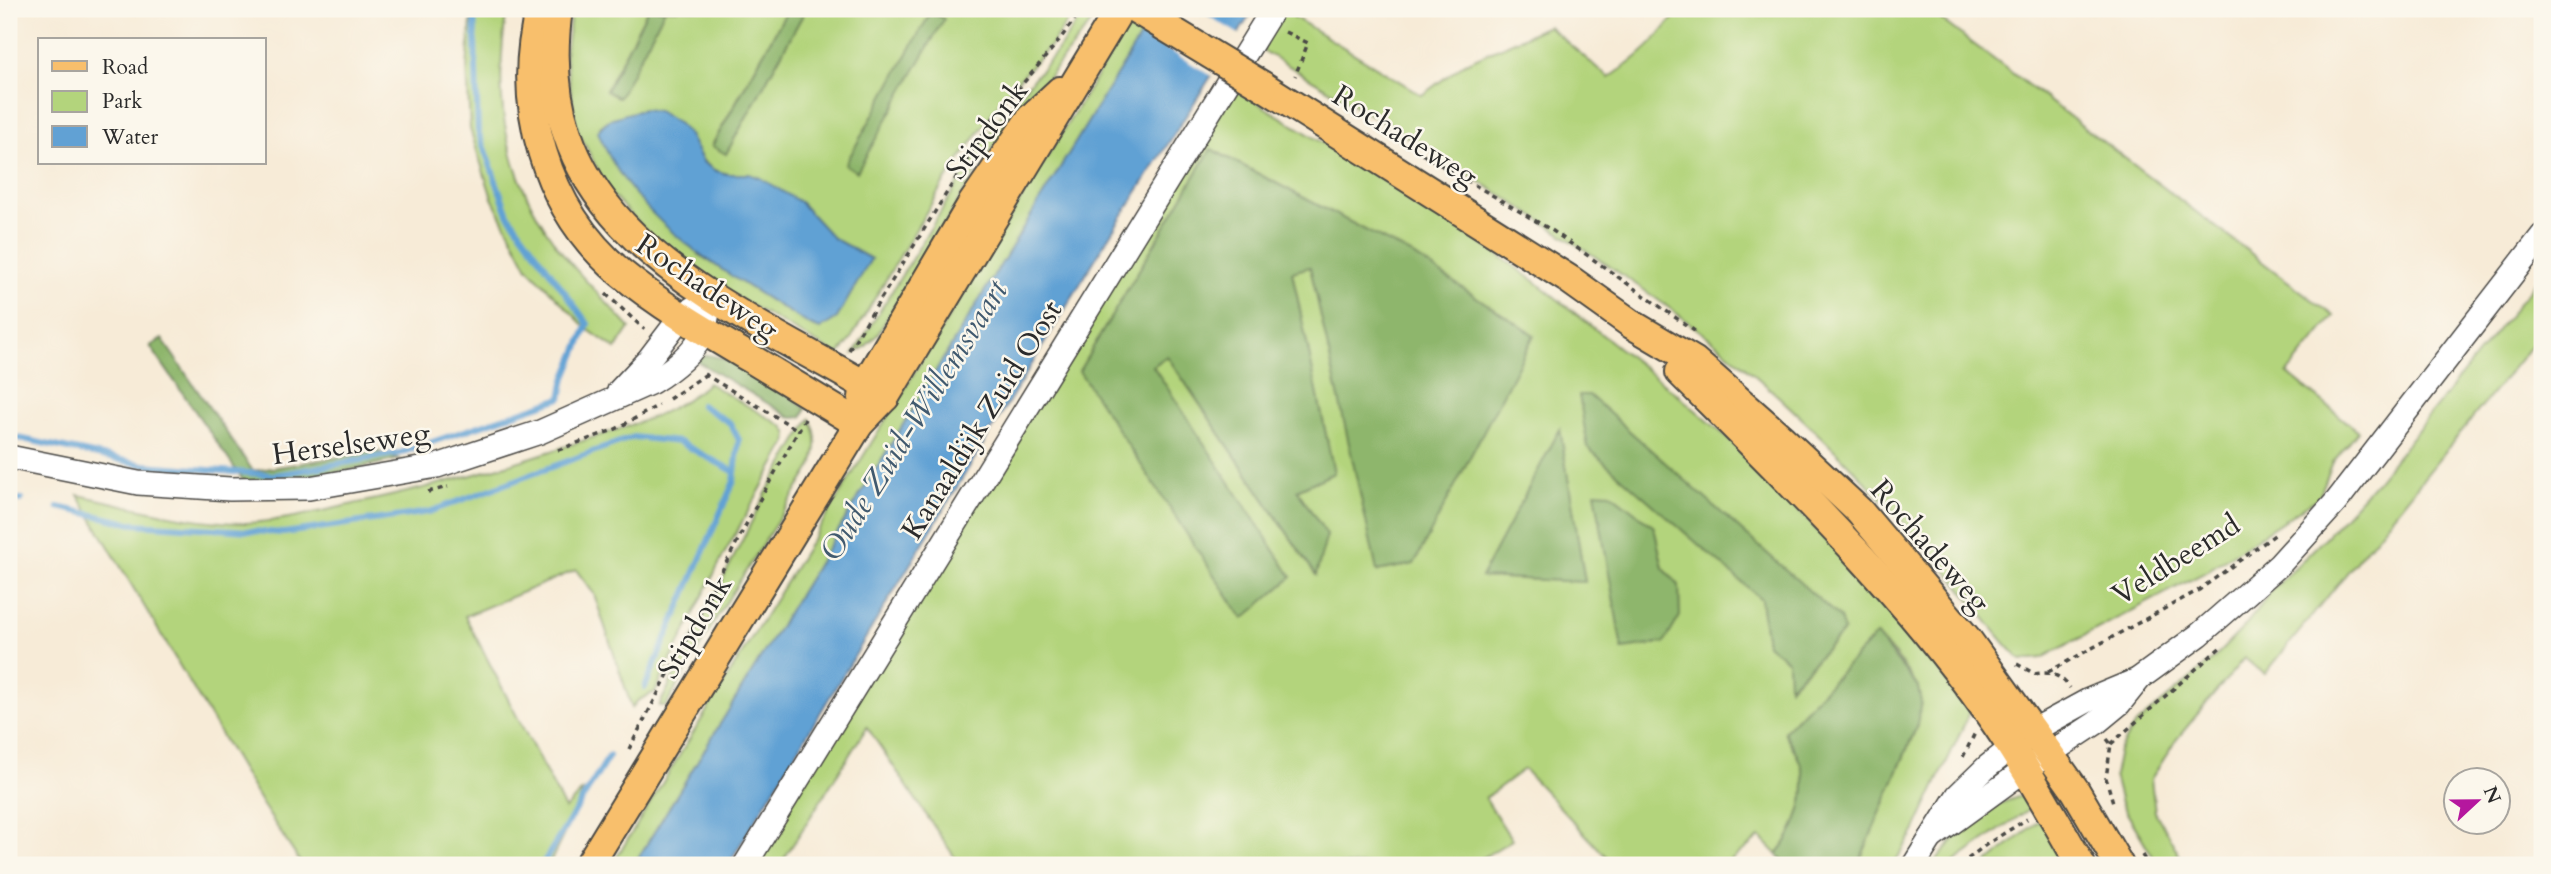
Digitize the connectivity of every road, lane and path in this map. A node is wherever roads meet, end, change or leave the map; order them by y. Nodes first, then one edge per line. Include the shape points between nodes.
1 (540, 9) edge
2 (558, 9) edge
3 (1120, 9) edge
4 (1136, 9) edge
5 (1273, 9) edge
6 (1308, 43) dead end
7 (1295, 76) dead end
8 (2542, 236) edge
9 (710, 296) junction
10 (692, 324) junction
11 (1633, 325) junction
12 (705, 374) dead end
13 (875, 391) junction
14 (859, 424) junction
15 (9, 457) edge
16 (2277, 533) dead end
17 (2048, 672) dead end
18 (2042, 742) junction
19 (626, 754) dead end
20 (2019, 759) junction
21 (589, 865) edge
22 (746, 865) edge
23 (1914, 865) edge
24 (2081, 865) edge
25 (2119, 865) edge

1 - 10 main road, Rochadeweg via 531,57 532,102 541,149 557,189 601,254
2 - 9 main road, Rochadeweg via 554,48 557,94 579,163 606,208 626,230
3 - 13 main road, Stipdonk
4 - 11 main road, Rochadeweg, bridge via 1570,280
5 - 22 street, Kanaaldijk Zuid Oost
6 - 7 path
8 - 18 street, Veldbeemd via 2336,502 2279,565 2199,635 2140,678 2089,700
9 - 10 street, Herselseweg
9 - 13 main road, Rochadeweg
10 - 14 main road, Rochadeweg
10 - 15 street, Herselseweg via 609,401 540,432 437,466 309,488 230,489 138,483
11 - 18 main road, Rochadeweg via 1694,361 1859,512 1967,639
11 - 20 main road, Rochadeweg via 1861,556 1988,712
12 - 19 path, Stipdonk via 798,430
13 - 14 main road, Stipdonk
14 - 21 main road, Stipdonk
16 - 17 path, Veldbeemd via 2199,590
18 - 20 street, Veldbeemd
18 - 25 main road, Rochadeweg
20 - 23 street, Veldbeemd via 1987,767 1958,795
20 - 24 main road, Rochadeweg

